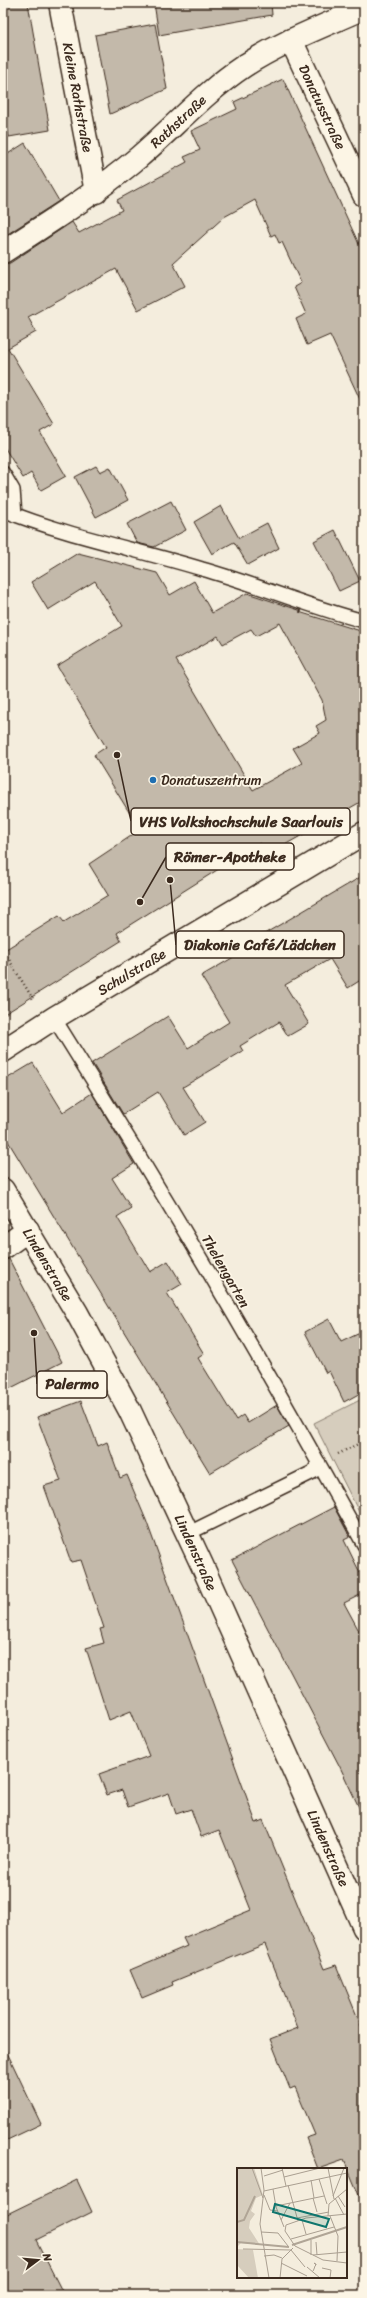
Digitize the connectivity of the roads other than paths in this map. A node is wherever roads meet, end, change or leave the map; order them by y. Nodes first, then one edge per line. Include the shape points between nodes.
1 (60, 3) edge
2 (364, 8) edge
3 (291, 40) junction
4 (96, 192) junction
5 (364, 195) edge
6 (3, 252) edge
7 (3, 473) edge
8 (9, 512) edge
9 (364, 621) edge
10 (364, 834) edge
11 (51, 1020) junction
12 (3, 1051) edge
13 (3, 1190) edge
14 (28, 1230) junction
15 (3, 1248) edge
16 (319, 1463) junction
17 (187, 1534) junction
18 (364, 1545) edge
19 (364, 1928) edge

1 - 4 street, Kleine Rathstraße
2 - 3 street, Rathstraße
3 - 4 street, Rathstraße via 245,66 207,94 140,156
3 - 5 street, Donatusstraße
4 - 6 street, Rathstraße
7 - 8 lane via 13,490
8 - 9 lane via 79,536 246,582
10 - 11 street, Schulstraße
11 - 12 street, Schulstraße
11 - 16 lane, Thelengarten via 115,1116
13 - 14 street, Lindenstraße
14 - 15 street
14 - 17 street, Lindenstraße via 77,1312 130,1411
16 - 17 lane via 313,1472
16 - 18 lane, Thelengarten
17 - 19 street, Lindenstraße

